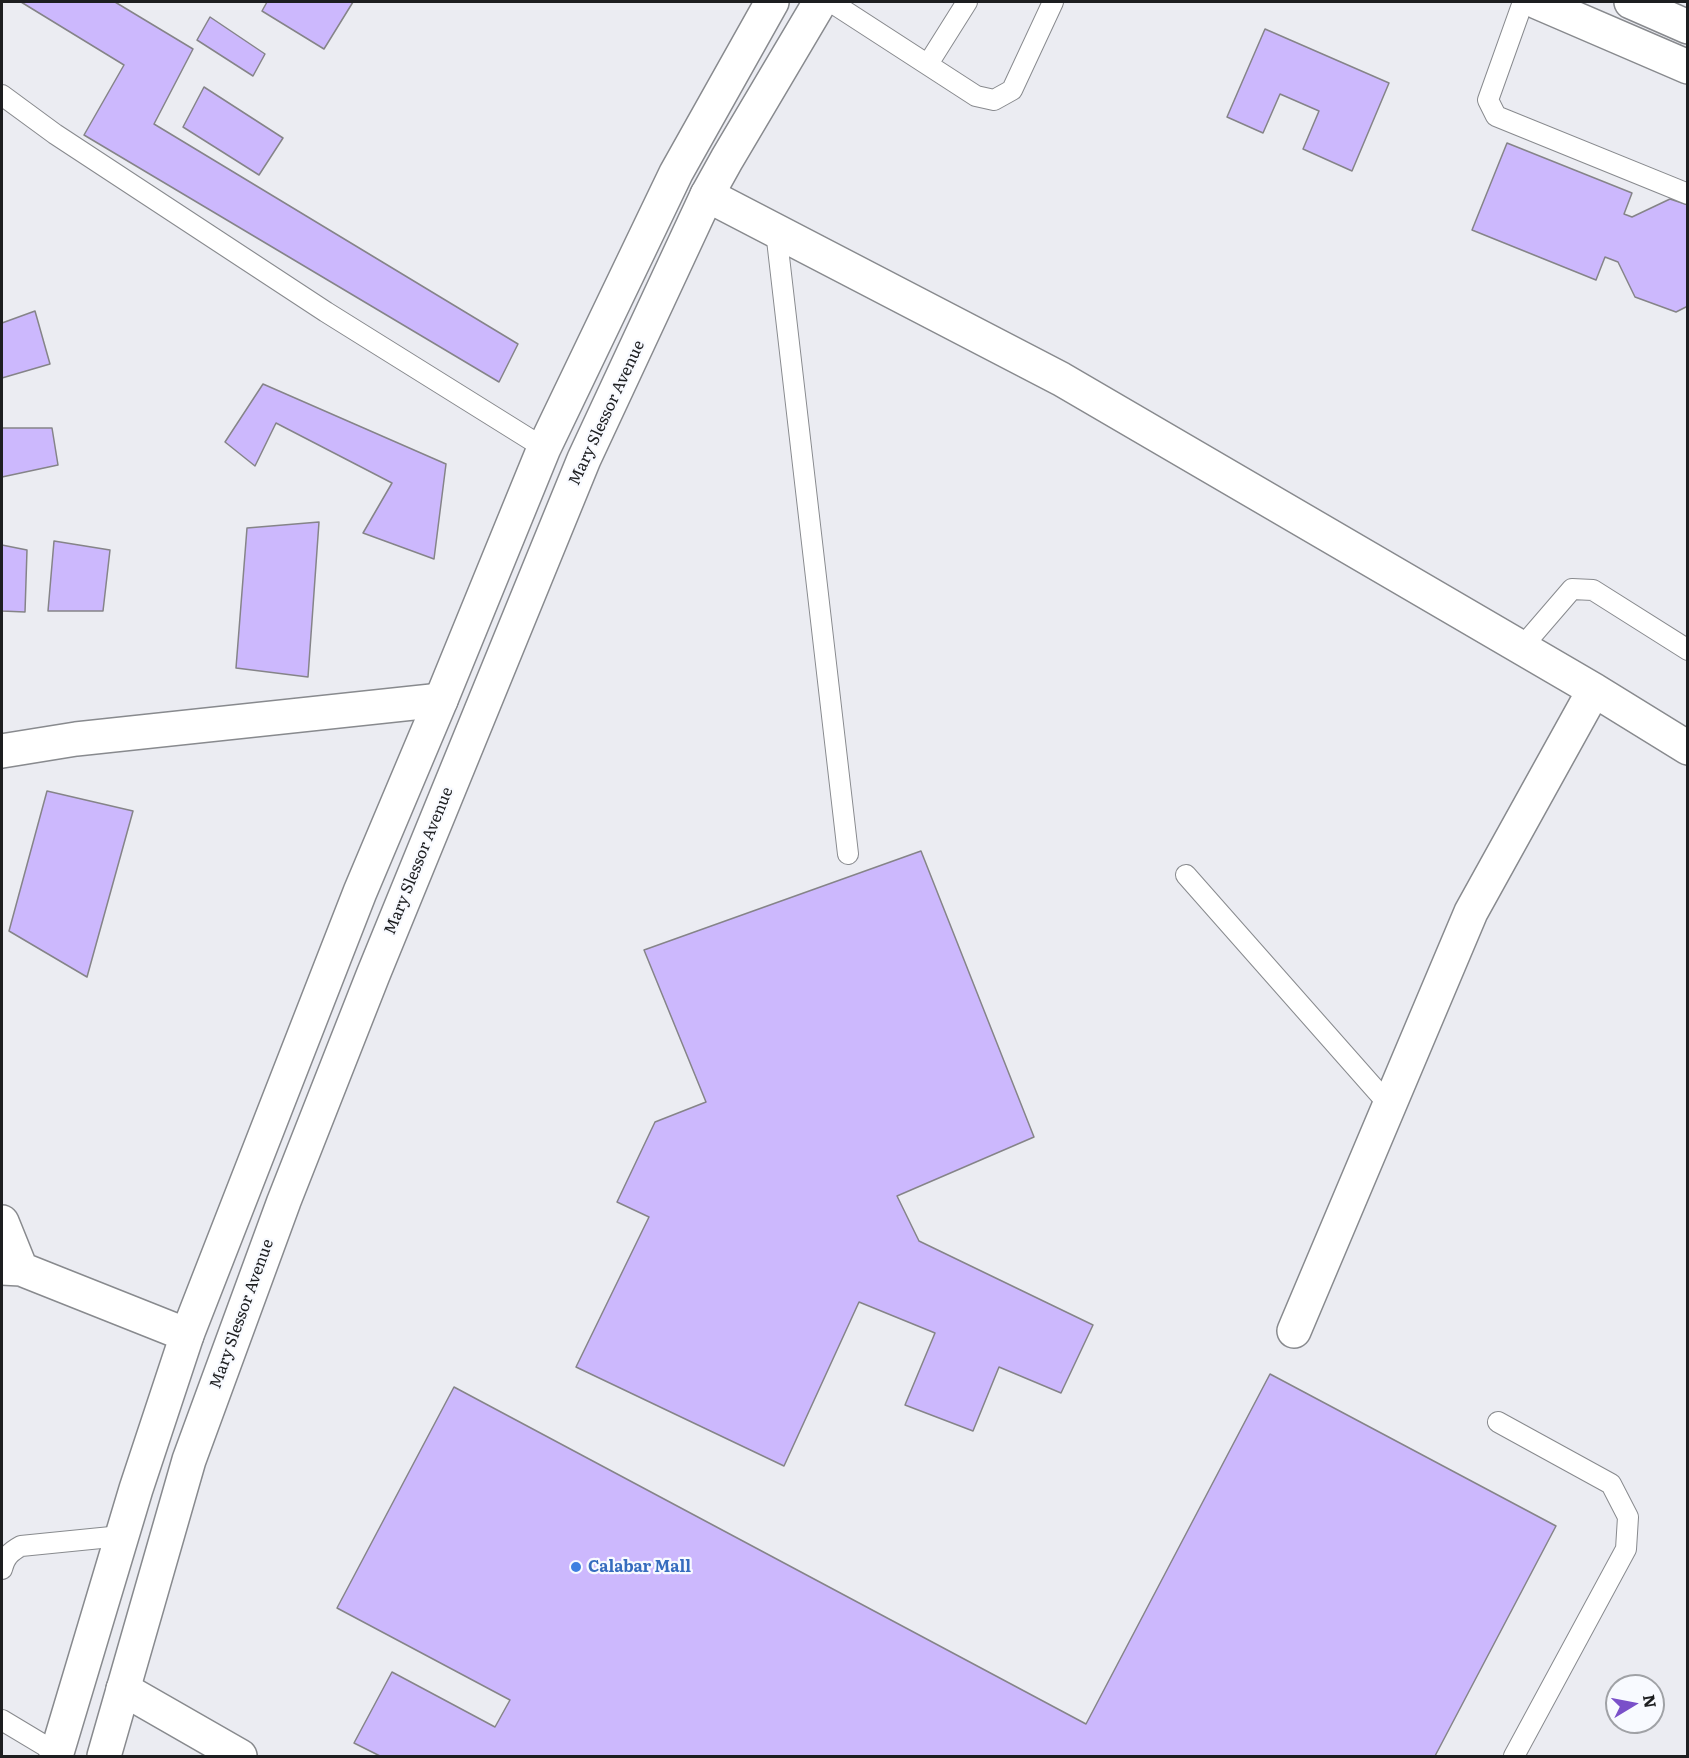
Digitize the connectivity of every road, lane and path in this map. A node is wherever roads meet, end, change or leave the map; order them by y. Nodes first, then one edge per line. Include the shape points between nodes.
1 (772, 2) edge
2 (820, 2) edge
3 (831, 2) edge
4 (967, 2) edge
5 (1053, 2) edge
6 (1523, 2) edge
7 (1537, 2) edge
8 (1631, 2) edge
9 (1688, 27) edge
10 (928, 64) junction
11 (1688, 67) edge
12 (2, 95) edge
13 (1688, 194) edge
14 (707, 195) junction
15 (776, 231) junction
16 (544, 448) junction
17 (1522, 647) junction
18 (1688, 650) edge
19 (1594, 690) junction
20 (441, 700) junction
21 (1688, 748) edge
22 (2, 751) edge
23 (848, 854) dead end
24 (1186, 875) dead end
25 (1390, 1106) junction
26 (2, 1221) edge
27 (11, 1268) edge
28 (1294, 1331) dead end
29 (187, 1335) junction
30 (1498, 1422) dead end
31 (135, 1489) junction
32 (176, 1503) junction
33 (121, 1536) junction
34 (2, 1569) edge
35 (123, 1689) junction
36 (2, 1720) edge
37 (57, 1755) edge
38 (104, 1756) edge
39 (240, 1756) edge
40 (1514, 1756) edge

1 - 16 main road via 676,173
2 - 14 main road, Mary Slessor Avenue
3 - 10 lane
4 - 10 lane
5 - 10 lane via 1012,90 994,100 976,96
6 - 13 lane via 1488,100 1496,116
7 - 11 main road
8 - 9 main road
12 - 16 lane via 316,306
14 - 15 main road
14 - 32 main road, Mary Slessor Avenue via 584,459 373,975 284,1200
15 - 17 main road via 1060,379
15 - 23 lane
16 - 20 main road
17 - 18 lane via 1572,589 1593,590
17 - 19 main road
19 - 21 main road
19 - 25 main road via 1471,912
20 - 22 main road
20 - 29 main road via 360,892
24 - 25 lane
25 - 28 main road
26 - 27 main road
27 - 29 main road
29 - 31 main road
30 - 40 lane via 1611,1484 1628,1517 1626,1549
31 - 32 main road
31 - 33 main road
32 - 35 main road, Mary Slessor Avenue
33 - 34 lane via 21,1546 4,1559
33 - 37 main road
35 - 38 main road, Mary Slessor Avenue
35 - 39 main road
36 - 37 lane

